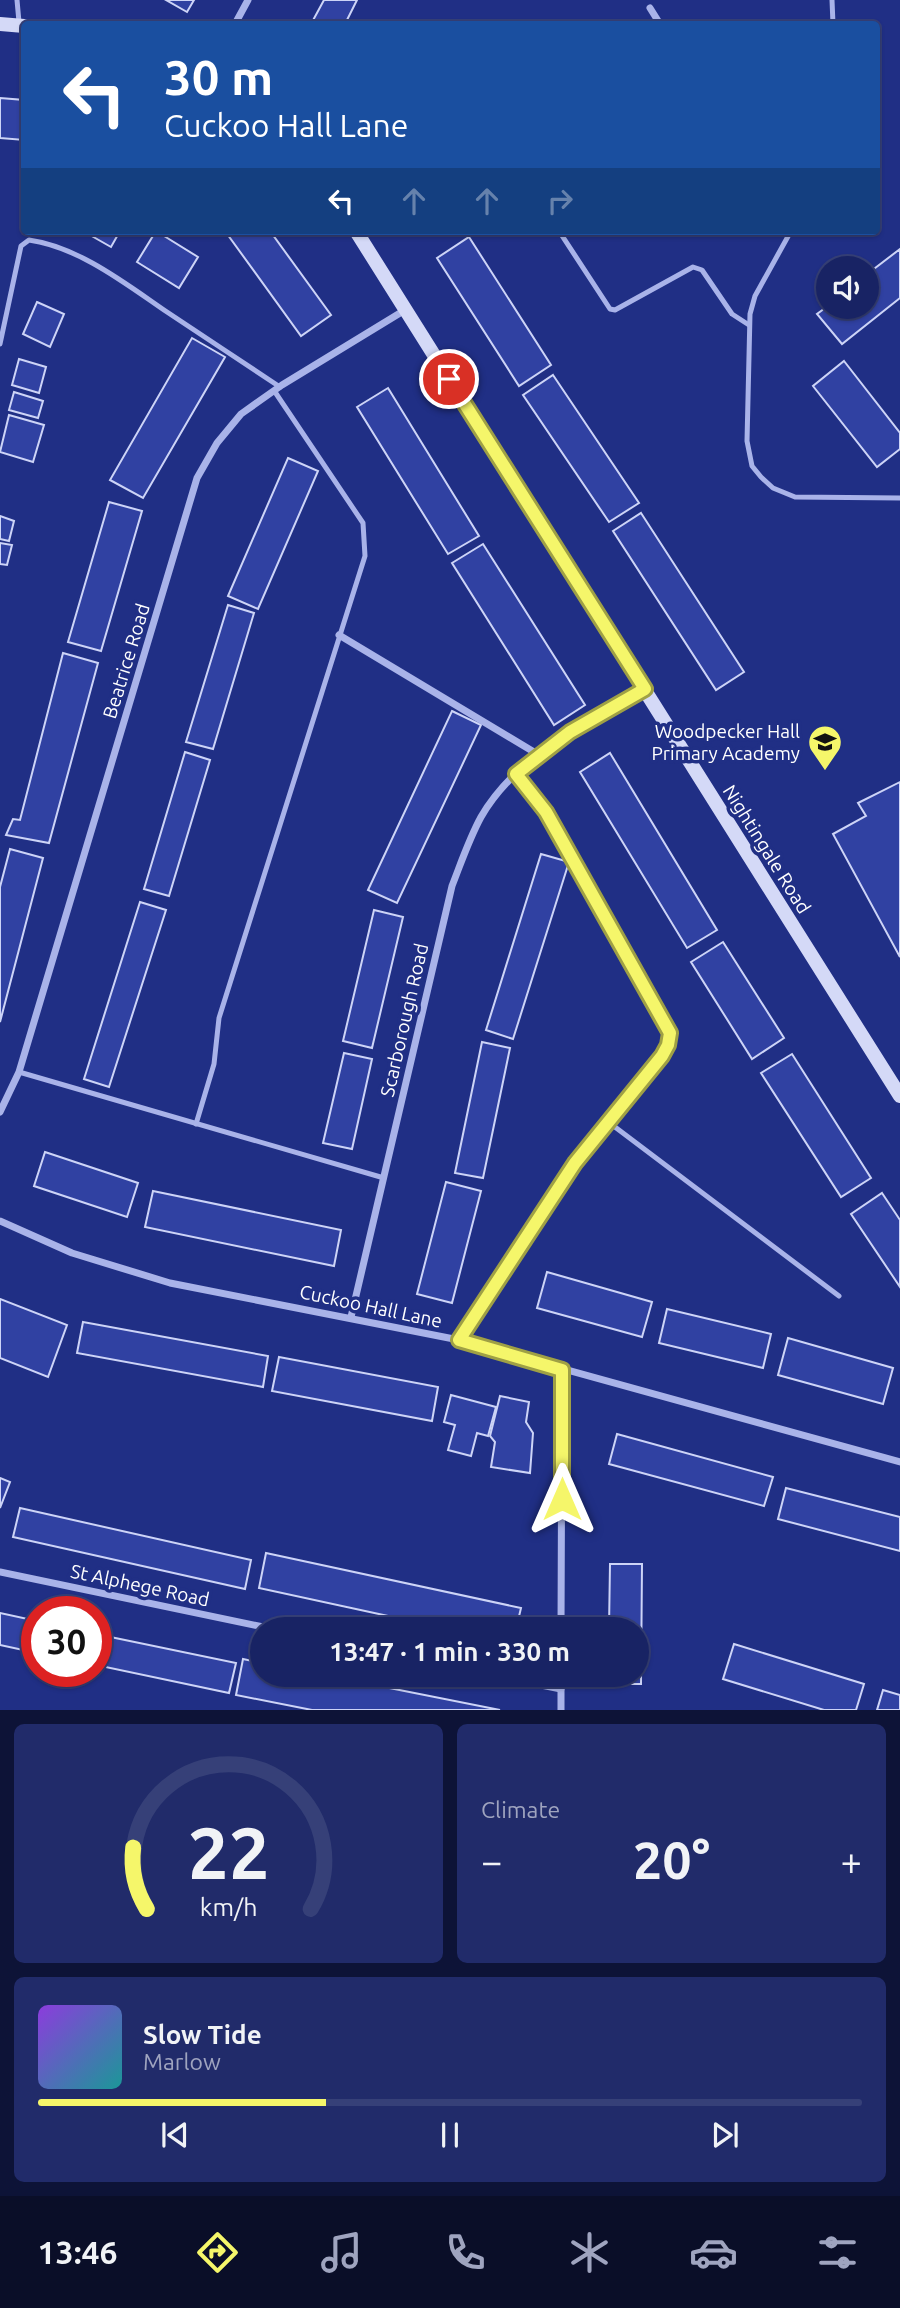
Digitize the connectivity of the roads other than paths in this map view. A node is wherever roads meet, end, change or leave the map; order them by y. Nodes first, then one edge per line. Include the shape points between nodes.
1 (17, 0) edge
2 (248, 0) edge
3 (832, 0) edge
4 (650, 8) dead end
5 (21, 21) edge
6 (237, 21) edge
7 (658, 21) edge
8 (834, 21) edge
9 (0, 24) edge
10 (21, 26) edge
11 (364, 235) edge
12 (562, 235) edge
13 (789, 235) edge
14 (405, 310) junction
15 (749, 325) junction
16 (0, 344) edge
17 (277, 390) junction
18 (900, 498) edge
19 (339, 635) junction
20 (645, 689) junction
21 (539, 755) junction
22 (516, 774) junction
23 (19, 1072) junction
24 (900, 1096) edge
25 (0, 1111) edge
26 (607, 1121) junction
27 (196, 1124) junction
28 (383, 1178) junction
29 (0, 1221) edge
30 (839, 1296) dead end
31 (351, 1317) junction
32 (459, 1340) junction
33 (562, 1370) junction
34 (900, 1462) edge
35 (0, 1572) edge
36 (561, 1617) edge
37 (250, 1624) edge
38 (551, 1687) edge
39 (561, 1689) joint
40 (561, 1710) edge

1 - 5 lane
2 - 6 street
3 - 8 lane
4 - 7 street
9 - 10 main road
11 - 14 main road, Nightingale Road
12 - 15 lane via 610,309 693,267 702,270 732,314
13 - 15 lane via 755,296
14 - 17 street, Beatrice Road
14 - 20 main road, Nightingale Road
15 - 18 lane via 747,441 752,466 761,477 772,488 794,497
16 - 17 lane via 21,246 29,240 42,242 78,256 125,284
17 - 19 lane via 363,523 365,556
17 - 23 street, Beatrice Road via 241,414 197,478
19 - 21 street
19 - 27 lane via 219,1018 214,1064
20 - 21 street, Scarborough Road
20 - 24 main road, Nightingale Road
21 - 22 street, Scarborough Road
22 - 26 lane via 546,812 670,1033 662,1056
22 - 28 street, Scarborough Road via 481,817 452,886
23 - 25 street, Beatrice Road
23 - 27 lane
26 - 30 lane
26 - 32 lane
27 - 28 lane
28 - 31 street, Scarborough Road
29 - 31 street, Cuckoo Hall Lane via 72,1253 170,1283
31 - 32 street, Cuckoo Hall Lane
32 - 33 street, Cuckoo Hall Lane
33 - 34 street, Cuckoo Hall Lane
33 - 36 street
35 - 37 street, St Alphege Road
38 - 39 street
39 - 40 street

